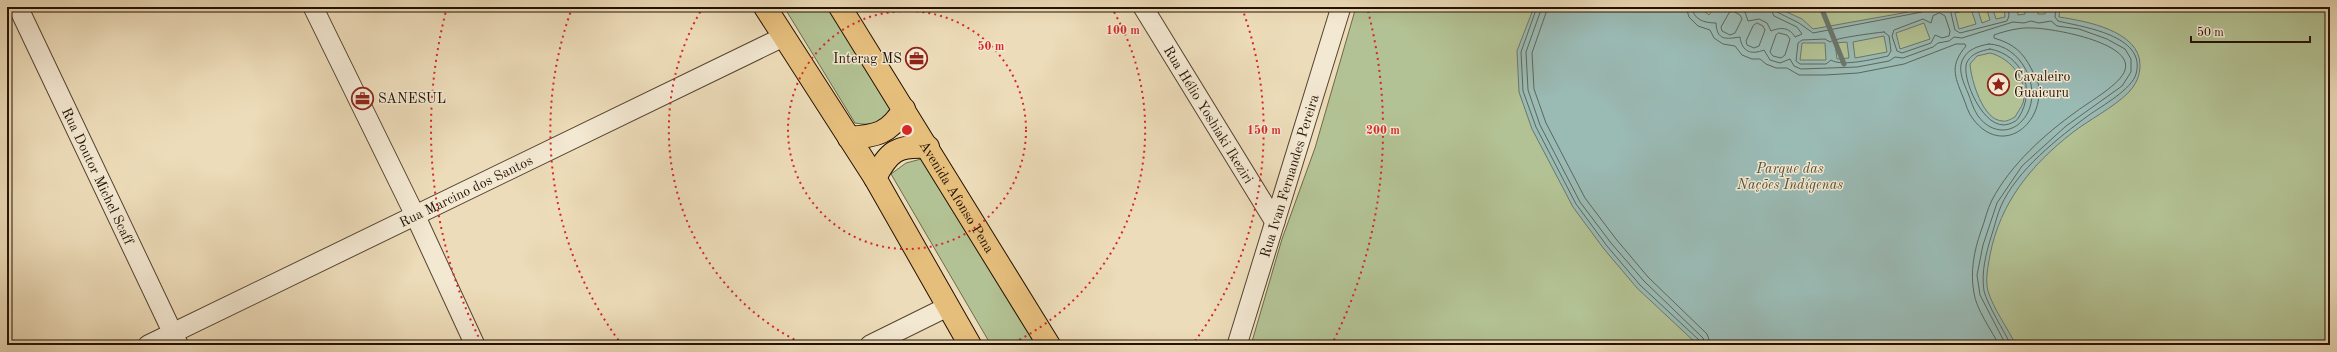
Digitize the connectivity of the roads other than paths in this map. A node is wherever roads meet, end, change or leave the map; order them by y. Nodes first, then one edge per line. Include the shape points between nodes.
1 (18, 7) edge
2 (312, 7) edge
3 (765, 7) edge
4 (840, 7) edge
5 (1143, 7) edge
6 (1341, 7) edge
7 (783, 37) junction
8 (904, 109) junction
9 (849, 138) junction
10 (928, 147) junction
11 (875, 178) junction
12 (415, 215) junction
13 (1275, 222) junction
14 (947, 307) junction
15 (176, 339) edge
16 (148, 345) edge
17 (475, 345) edge
18 (870, 345) edge
19 (970, 345) edge
20 (1049, 345) edge
21 (1237, 345) edge

1 - 15 street, Rua Doutor Michel Scaff
2 - 12 street
3 - 7 main road
4 - 8 main road, Avenida Afonso Pena
5 - 13 street, Rua Hélio Yoshiaki Ikeziri
6 - 13 street, Rua Ivan Fernandes Pereira
7 - 9 main road
7 - 12 street, Rua Marcino dos Santos
8 - 9 main road via 896,123 886,130 867,137
8 - 10 main road, Avenida Afonso Pena
9 - 11 main road
10 - 11 main road via 903,147 893,152 882,164
10 - 20 main road, Avenida Afonso Pena
11 - 14 main road
12 - 15 street, Rua Marcino dos Santos
12 - 17 street
13 - 21 street, Rua Ivan Fernandes Pereira
14 - 18 street
14 - 19 main road
15 - 16 street, Rua Marcino dos Santos

